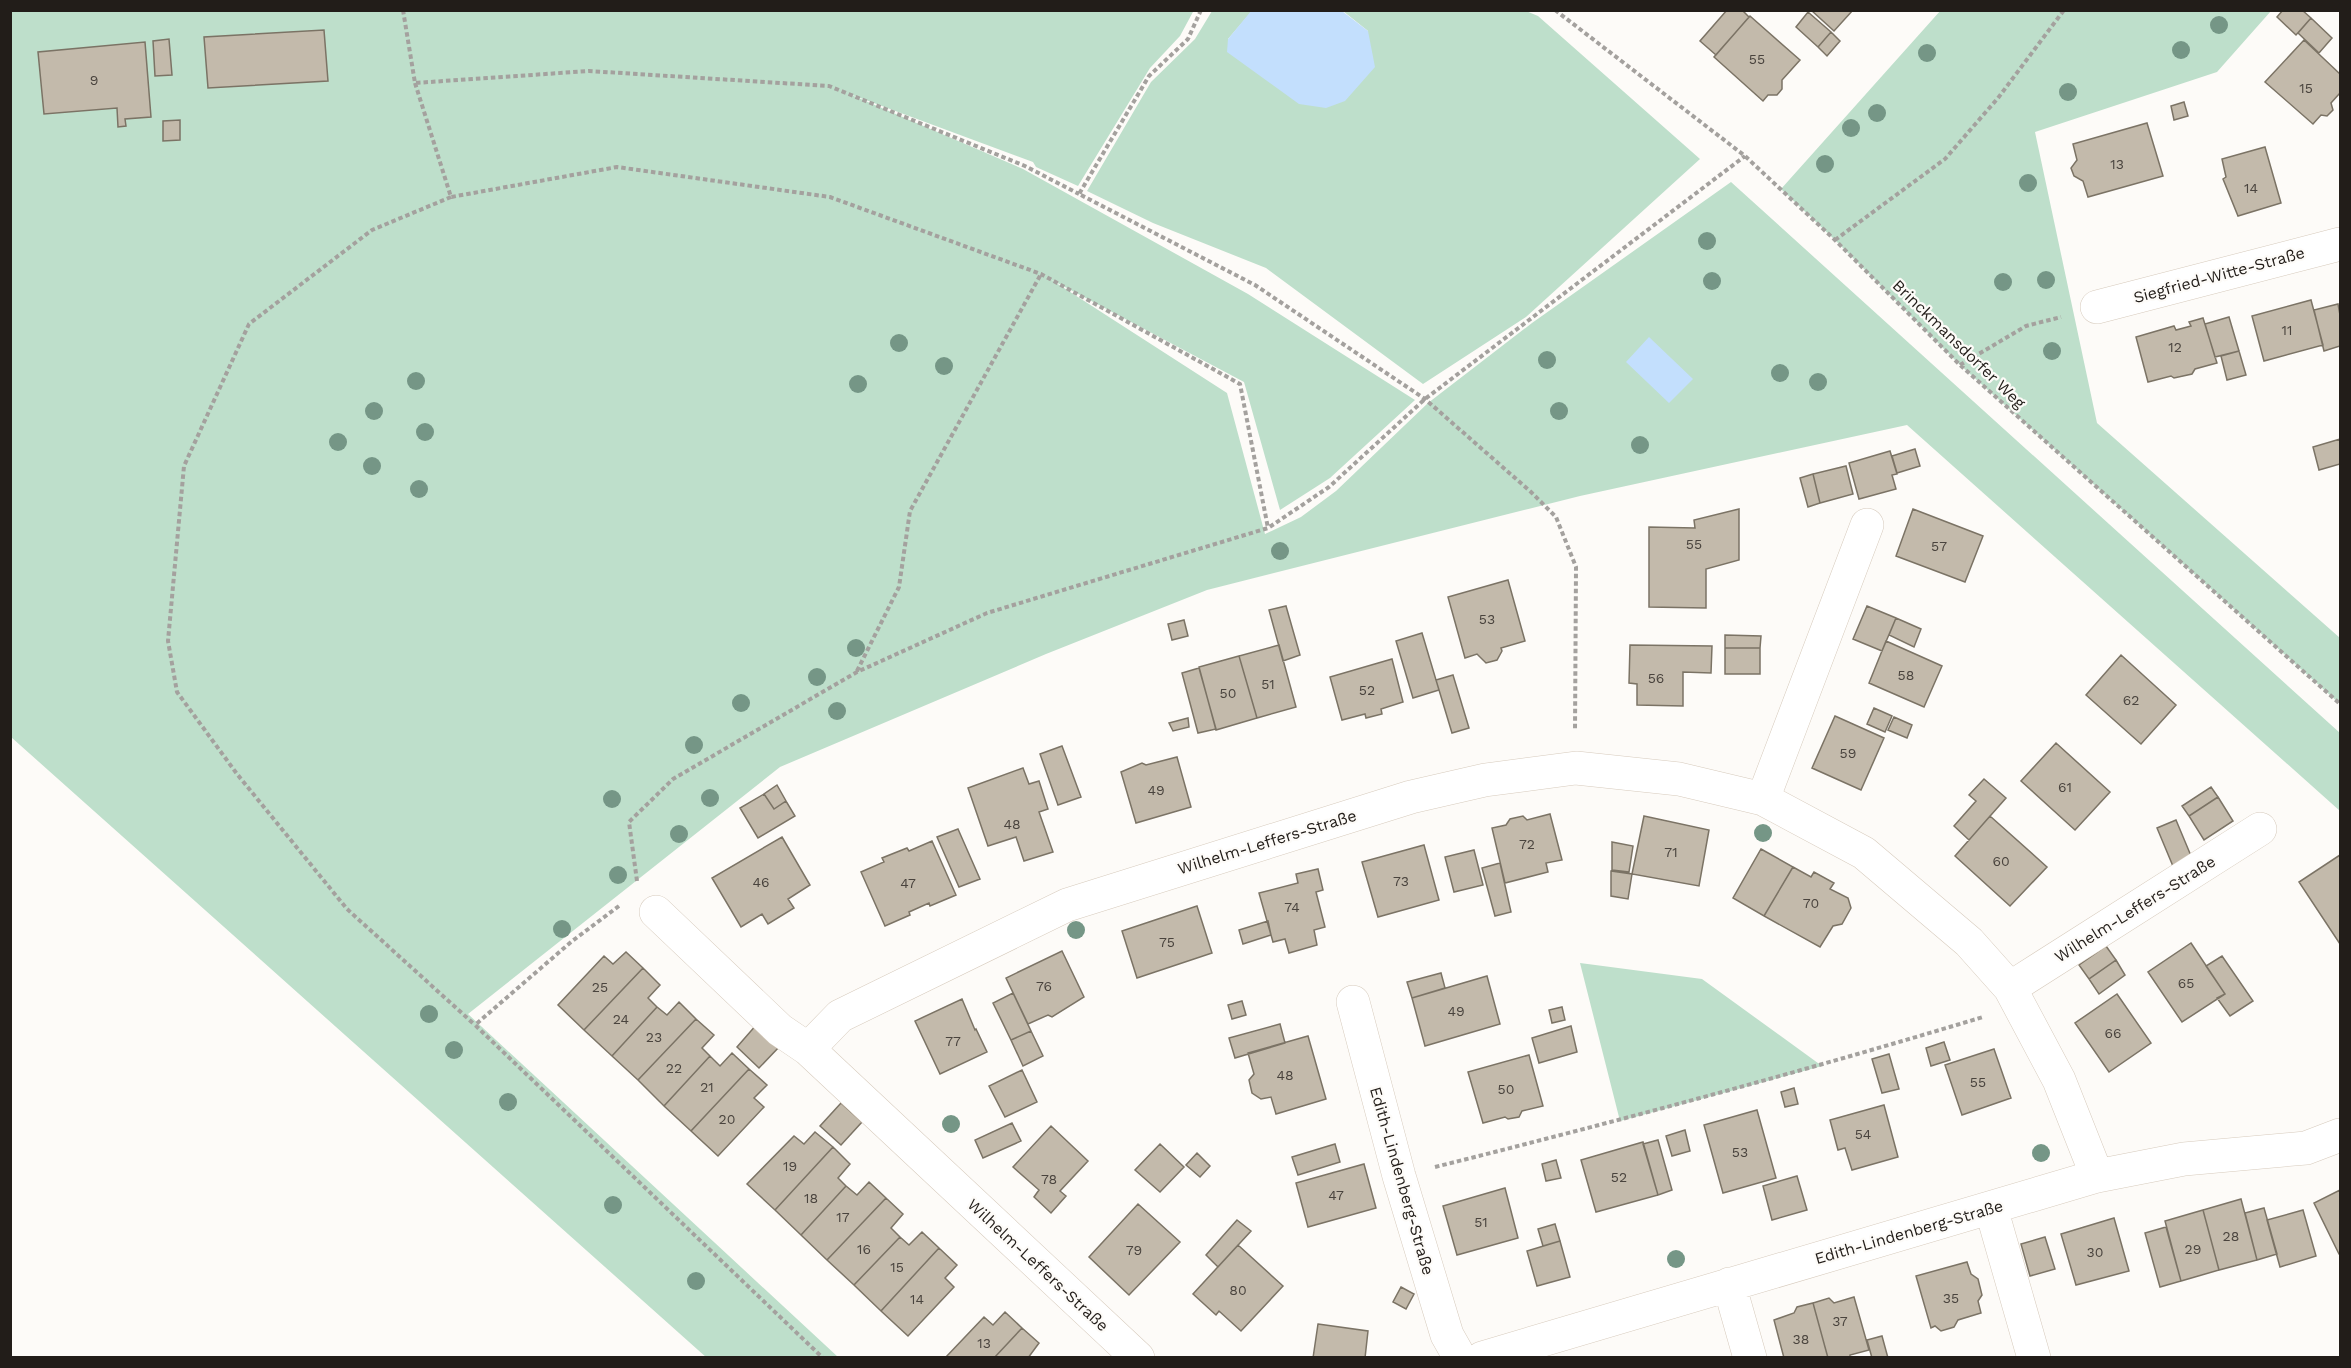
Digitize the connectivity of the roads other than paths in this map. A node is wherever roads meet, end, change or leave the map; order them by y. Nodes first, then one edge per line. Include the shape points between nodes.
1 (2340, 244) edge
2 (2097, 307) road end
3 (1867, 525) dead end
4 (1763, 800) junction
5 (2260, 829) dead end
6 (641, 901) road end
7 (2015, 997) junction
8 (1353, 1002) dead end
9 (808, 1049) junction
10 (2340, 1135) edge
11 (2097, 1176) junction
12 (1991, 1208) junction
13 (1729, 1284) junction
14 (1138, 1358) edge
15 (1460, 1358) edge
16 (1482, 1358) edge
17 (1750, 1358) edge
18 (2034, 1358) edge

1 - 2 street, Siegfried-Witte-Straße
3 - 4 street
4 - 7 street, Wilhelm-Leffers-Straße via 1864,853 1969,942
4 - 9 street, Wilhelm-Leffers-Straße via 1679,779 1576,768 1485,780 1411,797 1067,905 840,1016
5 - 7 street, Wilhelm-Leffers-Straße
6 - 9 street, Wilhelm-Leffers-Straße via 780,1030
7 - 11 street, Wilhelm-Leffers-Straße via 2059,1080
8 - 15 street, Edith-Lindenberg-Straße via 1399,1176 1447,1335
9 - 14 street, Wilhelm-Leffers-Straße
10 - 11 street, Edith-Lindenberg-Straße via 2306,1148 2184,1159
11 - 12 street, Edith-Lindenberg-Straße
12 - 13 street, Edith-Lindenberg-Straße
12 - 18 street
13 - 16 street, Edith-Lindenberg-Straße
13 - 17 street

